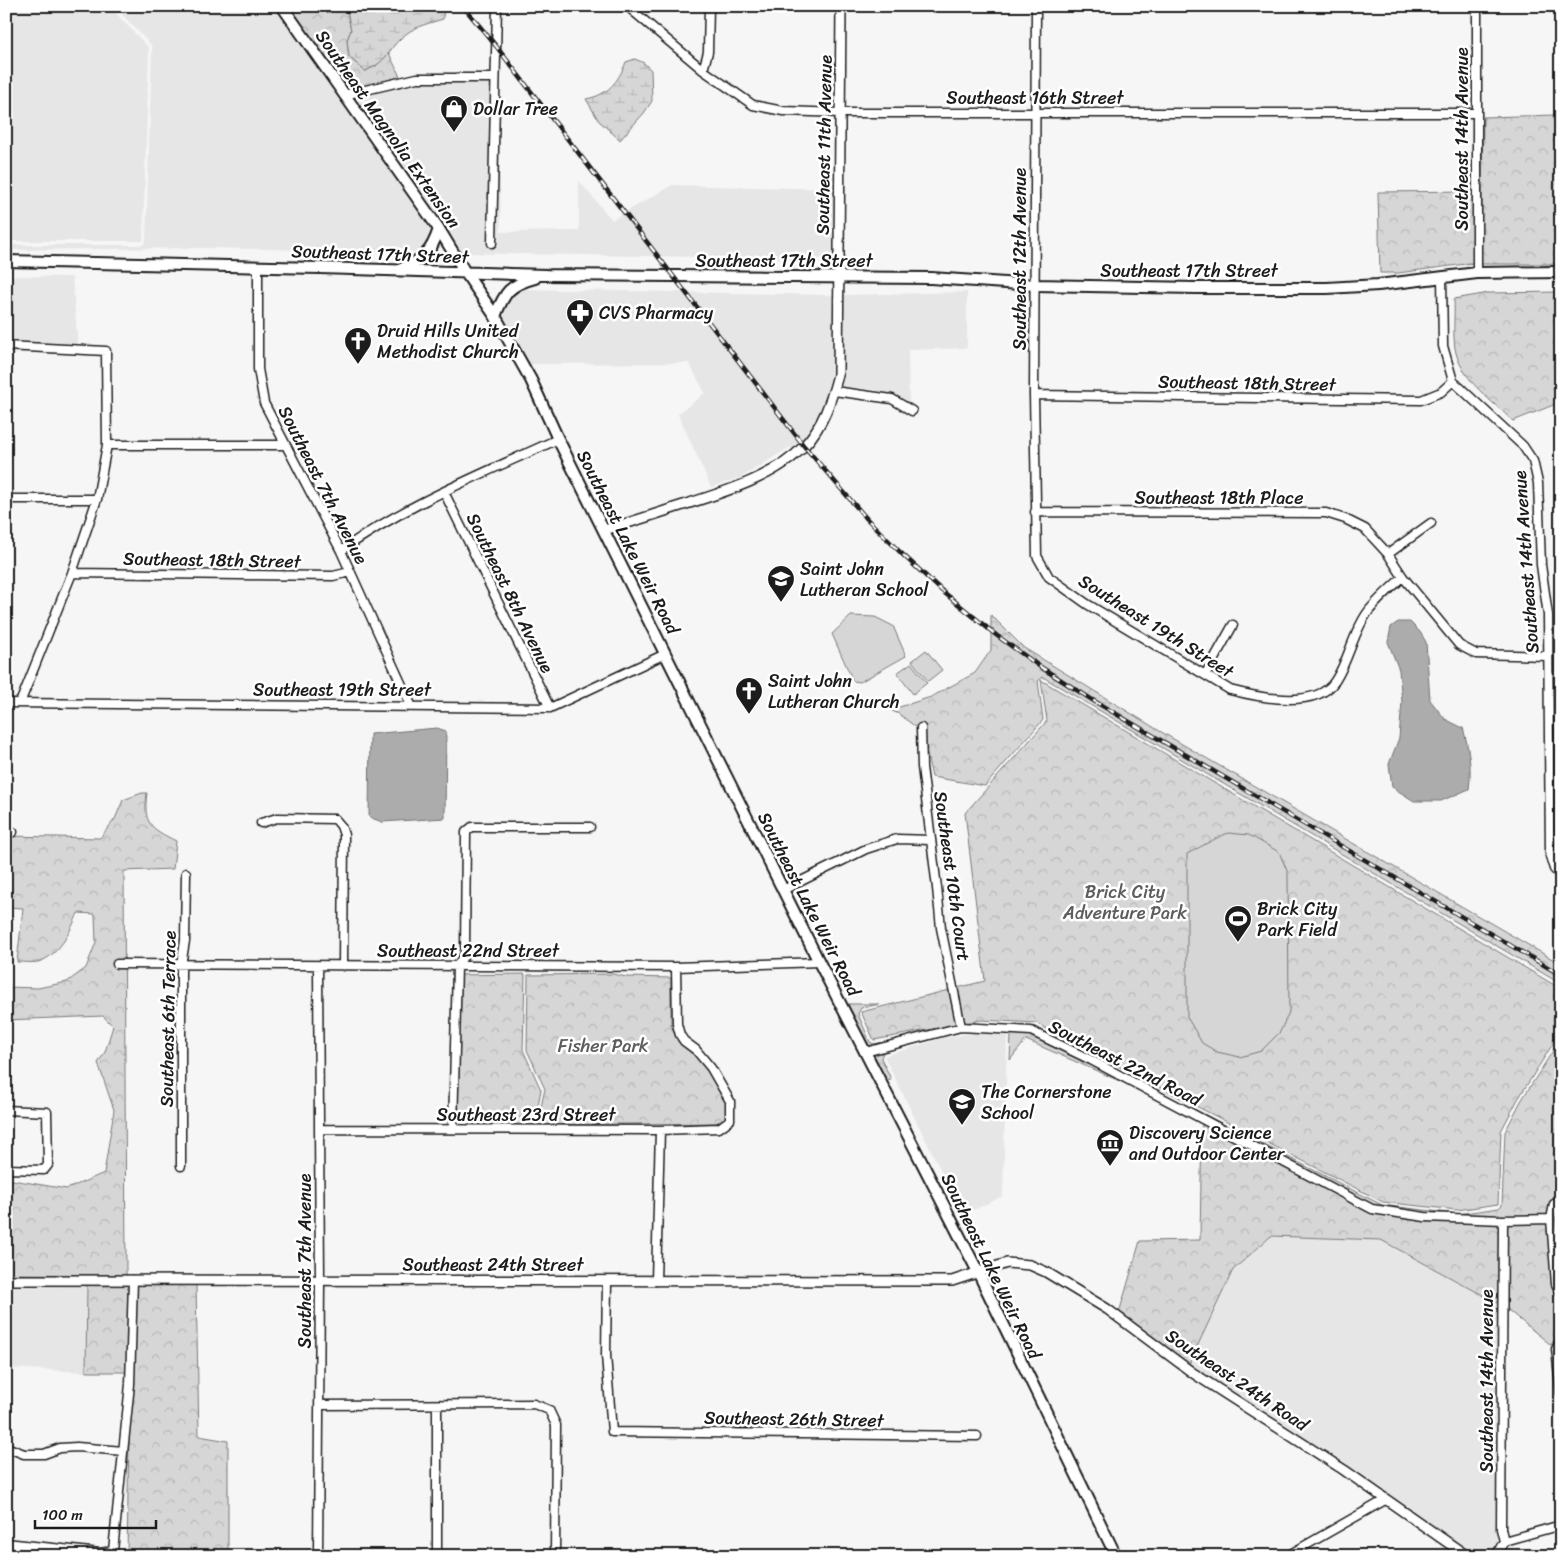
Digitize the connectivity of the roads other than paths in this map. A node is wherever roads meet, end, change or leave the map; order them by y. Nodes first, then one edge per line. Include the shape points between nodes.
1 (282, 6) edge
2 (497, 6) edge
3 (627, 6) edge
4 (709, 6) edge
5 (841, 6) edge
6 (1036, 6) edge
7 (1477, 6) edge
8 (703, 70) junction
9 (496, 78) junction
10 (344, 96) junction
11 (1036, 112) junction
12 (841, 113) junction
13 (1478, 113) junction
14 (439, 229) junction
15 (492, 243) dead end
16 (6, 261) edge
17 (258, 266) junction
18 (396, 270) junction
19 (465, 272) junction
20 (1561, 272) edge
21 (1477, 273) junction
22 (546, 275) junction
23 (839, 277) junction
24 (1442, 278) junction
25 (1035, 285) junction
26 (495, 316) junction
27 (6, 346) edge
28 (1453, 380) junction
29 (834, 391) junction
30 (1034, 396) junction
31 (912, 411) dead end
32 (558, 439) junction
33 (107, 444) junction
34 (285, 445) junction
35 (444, 492) junction
36 (6, 498) edge
37 (97, 499) junction
38 (1036, 512) junction
39 (1431, 523) dead end
40 (604, 530) junction
41 (341, 551) junction
42 (1388, 554) junction
43 (350, 572) junction
44 (72, 573) junction
45 (1403, 577) junction
46 (1233, 625) dead end
47 (665, 654) junction
48 (1548, 656) junction
49 (1205, 675) junction
50 (6, 703) edge
51 (20, 703) junction
52 (411, 705) junction
53 (550, 708) junction
54 (921, 728) dead end
55 (261, 823) dead end
56 (590, 828) dead end
57 (931, 840) junction
58 (186, 873) dead end
59 (1561, 877) edge
60 (783, 890) junction
61 (819, 962) junction
62 (117, 964) dead end
63 (181, 964) junction
64 (318, 966) junction
65 (343, 966) junction
66 (457, 966) junction
67 (676, 967) junction
68 (961, 1027) junction
69 (865, 1052) junction
70 (6, 1110) edge
71 (319, 1129) junction
72 (453, 1129) junction
73 (660, 1130) junction
74 (181, 1166) dead end
75 (6, 1170) edge
76 (1561, 1201) edge
77 (1551, 1219) junction
78 (1503, 1220) junction
79 (978, 1272) junction
80 (6, 1280) edge
81 (132, 1280) junction
82 (656, 1280) junction
83 (320, 1281) junction
84 (607, 1282) junction
85 (1561, 1293) edge
86 (1561, 1341) edge
87 (1561, 1394) edge
88 (320, 1405) junction
89 (437, 1405) junction
90 (977, 1436) dead end
91 (6, 1447) edge
92 (123, 1451) junction
93 (1385, 1500) junction
94 (1561, 1525) edge
95 (1504, 1541) junction
96 (6, 1543) edge
97 (318, 1556) edge
98 (437, 1556) edge
99 (555, 1556) edge
100 (1116, 1556) edge
101 (1287, 1556) edge
102 (1468, 1556) edge
103 (1496, 1556) edge

1 - 10 main road, Southeast Magnolia Extension
2 - 9 street
3 - 8 street, Southeast 16th Street
4 - 8 street via 708,52
5 - 12 street, Southeast 11th Avenue
6 - 11 street, Southeast 12th Avenue
7 - 13 street, Southeast 14th Avenue
8 - 12 street, Southeast 16th Street via 753,105 782,111
9 - 10 street via 417,78
9 - 15 street
10 - 14 main road, Southeast Magnolia Extension
11 - 12 street, Southeast 16th Street
11 - 13 street, Southeast 16th Street
11 - 25 street, Southeast 12th Avenue
12 - 23 street, Southeast 11th Avenue
13 - 21 street, Southeast 14th Avenue
14 - 18 main road via 427,255
14 - 19 main road, Southeast Magnolia Extension
16 - 17 main road, Southeast 17th Street
17 - 18 main road, Southeast 17th Street
17 - 34 street, Southeast 7th Avenue via 258,369 264,403
18 - 19 main road, Southeast 17th Street
19 - 22 main road, Southeast 17th Street
19 - 26 main road, Southeast Lake Weir Road
20 - 21 main road, Southeast 17th Street
21 - 24 main road, Southeast 17th Street
22 - 23 main road, Southeast 17th Street
22 - 26 main road via 512,286
23 - 25 main road, Southeast 17th Street via 931,278
23 - 29 street, Southeast 11th Avenue via 838,375
24 - 25 main road, Southeast 17th Street via 1327,288
24 - 28 street, Southeast 14th Avenue via 1443,346
25 - 30 street, Southeast 12th Avenue
26 - 32 main road, Southeast Lake Weir Road via 531,380
27 - 33 street via 106,351
28 - 30 street, Southeast 18th Street via 1442,392 1421,400
28 - 48 street, Southeast 14th Avenue via 1522,446 1533,461 1538,483
29 - 31 street via 892,399
29 - 40 street, Southeast 11th Avenue via 828,410 804,446 784,464 717,494
30 - 38 street, Southeast 12th Avenue
32 - 35 street
32 - 40 main road, Southeast Lake Weir Road
33 - 34 street
33 - 37 street
34 - 41 street, Southeast 7th Avenue
35 - 41 street via 370,530
35 - 53 street, Southeast 8th Avenue
36 - 37 street
37 - 44 street
38 - 42 street, Southeast 18th Place via 1326,514 1365,529
38 - 49 street, Southeast 19th Street via 1037,556 1049,576 1087,604
39 - 42 street
40 - 47 main road, Southeast Lake Weir Road
41 - 43 street, Southeast 7th Avenue
42 - 45 street, Southeast 18th Place
43 - 44 street, Southeast 18th Street via 333,576
43 - 52 street, Southeast 7th Avenue
44 - 51 street
45 - 48 street, Southeast 18th Place via 1459,645 1476,654
45 - 49 street, Southeast 19th Street via 1367,614 1334,683 1320,694 1302,699 1255,696 1230,690
46 - 49 street
47 - 53 street, Southeast 19th Street
47 - 60 main road, Southeast Lake Weir Road
48 - 59 street, Southeast 14th Avenue via 1550,856
50 - 51 street, Southeast 19th Street
51 - 52 street, Southeast 19th Street
52 - 53 street, Southeast 19th Street
54 - 57 street, Southeast 10th Court
55 - 65 street via 276,818 335,819 341,826 344,835
56 - 66 street via 472,827 466,832 465,954
57 - 60 street via 897,839 866,849
57 - 68 street, Southeast 10th Court via 941,928
58 - 63 street, Southeast 6th Terrace via 185,941
60 - 61 main road, Southeast Lake Weir Road
61 - 67 street, Southeast 22nd Street
61 - 69 main road, Southeast Lake Weir Road
62 - 63 street, Southeast 22nd Street
63 - 64 street, Southeast 22nd Street
63 - 74 street, Southeast 6th Terrace
64 - 65 street, Southeast 22nd Street
64 - 71 street, Southeast 7th Avenue
65 - 66 street, Southeast 22nd Street
66 - 67 street, Southeast 22nd Street
66 - 72 street
67 - 73 street, Southeast 23rd Street via 680,1035 711,1068 730,1101 730,1120 719,1128
68 - 69 street, Southeast 22nd Road
68 - 78 street, Southeast 22nd Road via 1031,1031 1372,1210 1425,1217
69 - 79 main road, Southeast Lake Weir Road
70 - 75 street via 46,1112 48,1164 44,1170
71 - 72 street, Southeast 23rd Street
71 - 83 street, Southeast 7th Avenue
72 - 73 street, Southeast 23rd Street
73 - 82 street
76 - 77 street via 1554,1204
77 - 78 street, Southeast 22nd Road
77 - 85 street via 1556,1284
78 - 95 street, Southeast 14th Avenue via 1501,1529
79 - 82 street, Southeast 24th Street via 952,1281
79 - 93 street, Southeast 24th Road via 1007,1263 1030,1264 1046,1272 1107,1310 1193,1373
79 - 100 main road, Southeast Lake Weir Road
80 - 81 street, Southeast 24th Street
81 - 83 street, Southeast 24th Street
81 - 92 street via 130,1384
82 - 84 street, Southeast 24th Street
83 - 84 street, Southeast 24th Street
83 - 88 street, Southeast 7th Avenue
84 - 90 street, Southeast 26th Street via 606,1355 612,1432
86 - 87 street via 1556,1349
88 - 89 street
88 - 97 street, Southeast 7th Avenue
89 - 98 street
89 - 99 street via 534,1404 549,1410 556,1425
91 - 92 street via 24,1454 44,1454 60,1448 77,1447
92 - 96 street via 113,1551 100,1553
93 - 101 street
93 - 102 street, Southeast 24th Road
94 - 95 street
95 - 103 street

